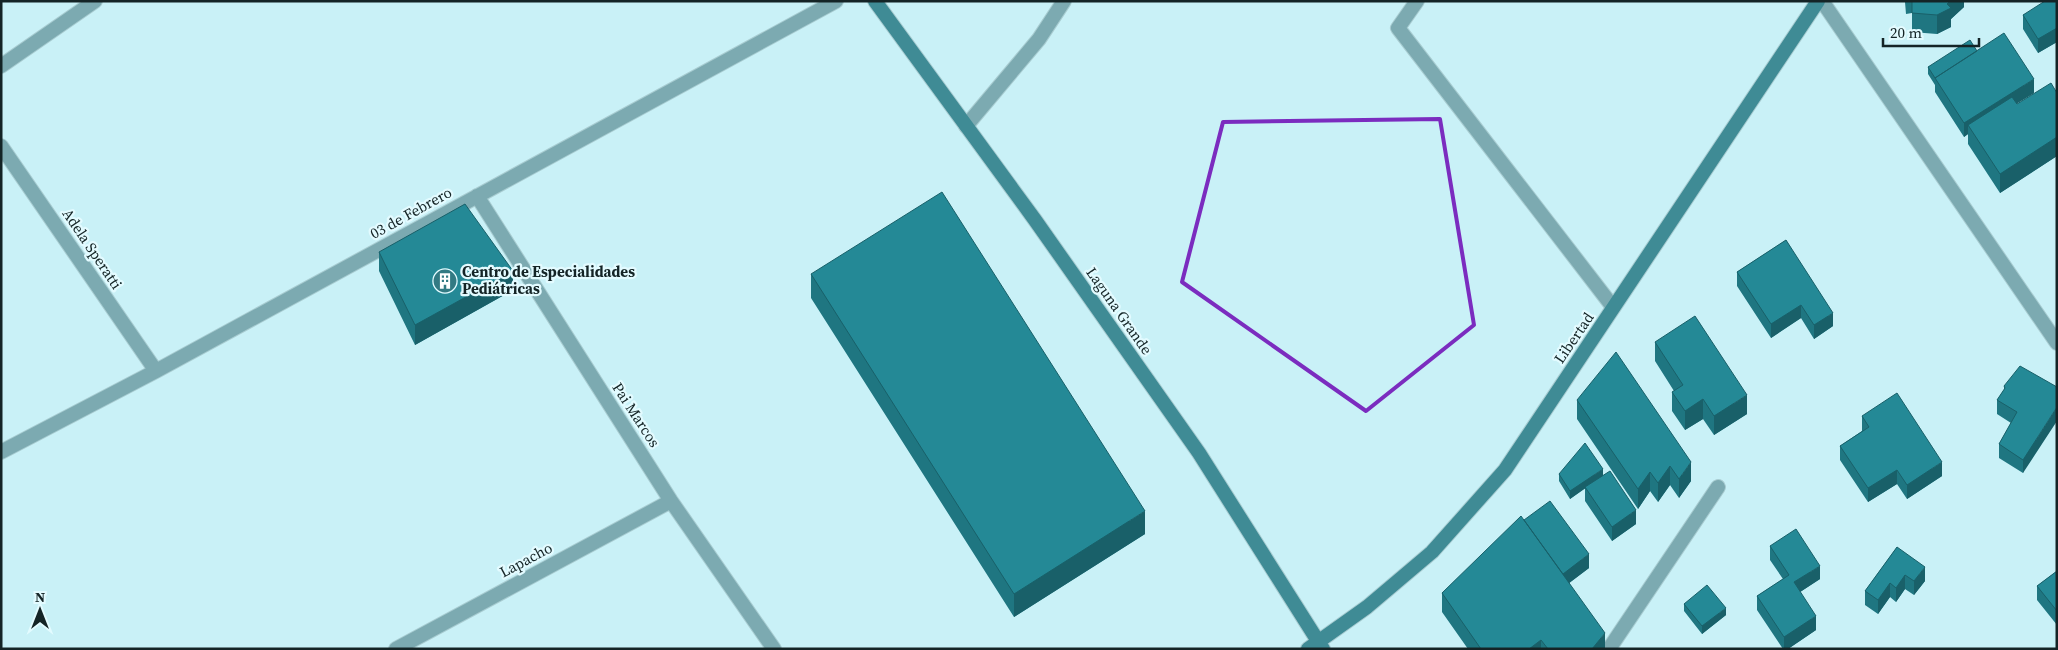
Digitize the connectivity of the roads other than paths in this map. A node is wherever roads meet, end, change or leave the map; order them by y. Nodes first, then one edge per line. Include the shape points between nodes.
1 (96, 1) edge
2 (836, 1) edge
3 (875, 1) edge
4 (1064, 1) edge
5 (1417, 1) edge
6 (1820, 1) edge
7 (1, 66) edge
8 (966, 126) junction
9 (1, 146) edge
10 (477, 196) junction
11 (1613, 307) junction
12 (2057, 343) edge
13 (156, 371) junction
14 (1, 452) edge
15 (1718, 487) dead end
16 (671, 501) junction
17 (1317, 647) edge
18 (396, 649) edge
19 (774, 649) edge
20 (1608, 649) edge

1 - 7 street
2 - 10 street, 03 de Febrero
3 - 8 main road, Laguna Grande
4 - 8 street via 1039,39
5 - 11 street via 1398,28
6 - 11 main road, Libertad
6 - 12 street
8 - 17 main road, Laguna Grande via 1200,453
9 - 13 street, Adela Speratti
10 - 13 street, 03 de Febrero
10 - 16 street, Pai Marcos
11 - 17 main road, Libertad via 1498,477 1432,552
13 - 14 street, 03 de Febrero
15 - 20 street
16 - 18 street, Lapacho
16 - 19 street, Pai Marcos

